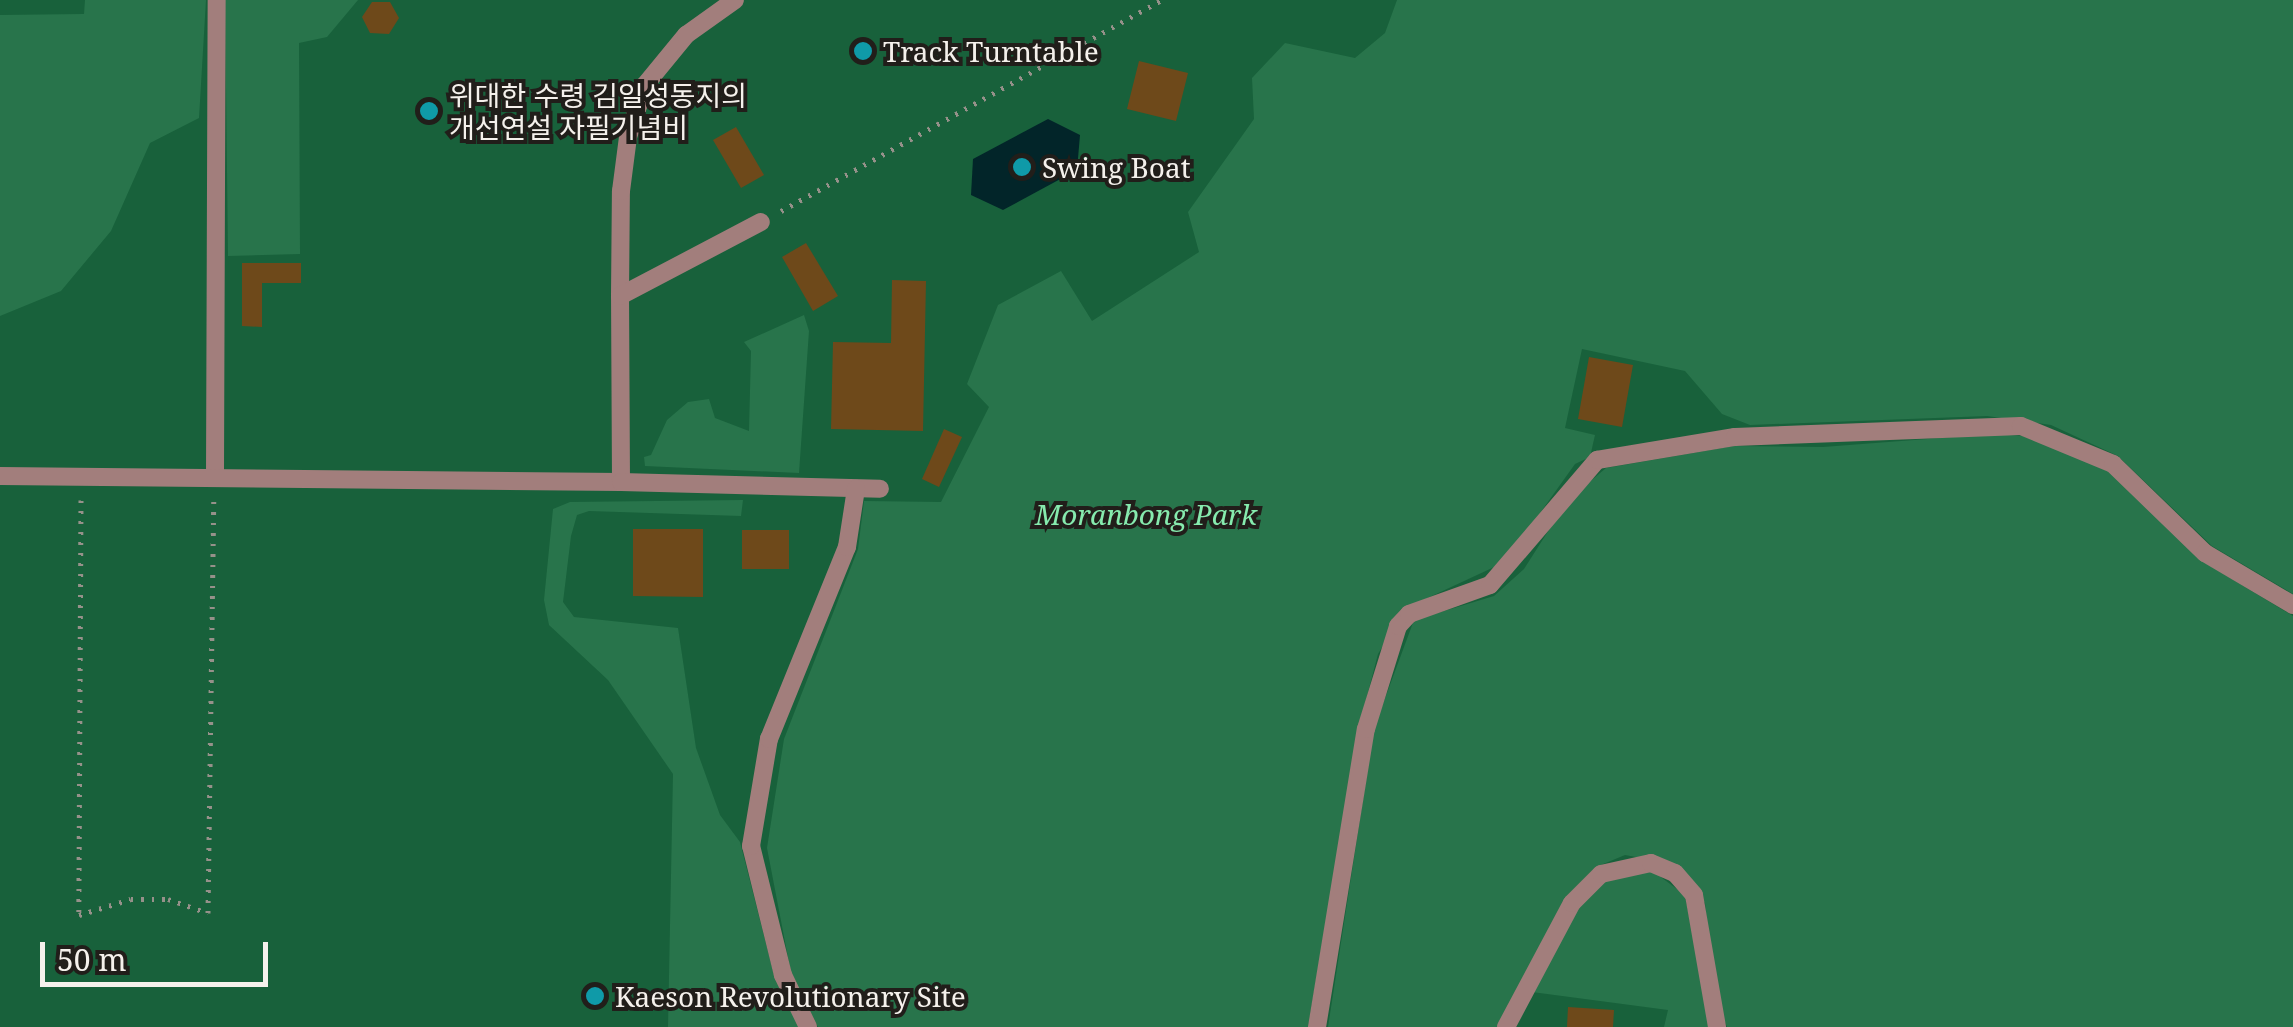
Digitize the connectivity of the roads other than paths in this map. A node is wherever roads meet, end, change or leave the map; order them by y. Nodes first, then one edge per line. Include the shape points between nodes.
1 (217, 0) edge
2 (735, 0) edge
3 (761, 222) road end
4 (620, 296) junction
5 (215, 474) junction
6 (0, 476) edge
7 (621, 482) junction
8 (856, 489) junction
9 (880, 489) dead end
10 (2293, 605) edge
11 (808, 1027) edge
12 (1317, 1027) edge
13 (1506, 1027) edge
14 (1718, 1027) edge

1 - 5 lane
2 - 4 lane via 686,35 646,84 628,137 621,190
3 - 4 lane
4 - 7 lane
5 - 6 lane
5 - 7 lane
7 - 8 lane
8 - 9 lane
8 - 11 lane via 847,546 770,739 751,846 783,975
10 - 12 lane via 2205,553 2113,464 2022,426 1735,437 1597,460 1490,585 1410,614 1398,626 1366,729
13 - 14 lane via 1572,903 1601,874 1651,863 1675,874 1694,896

